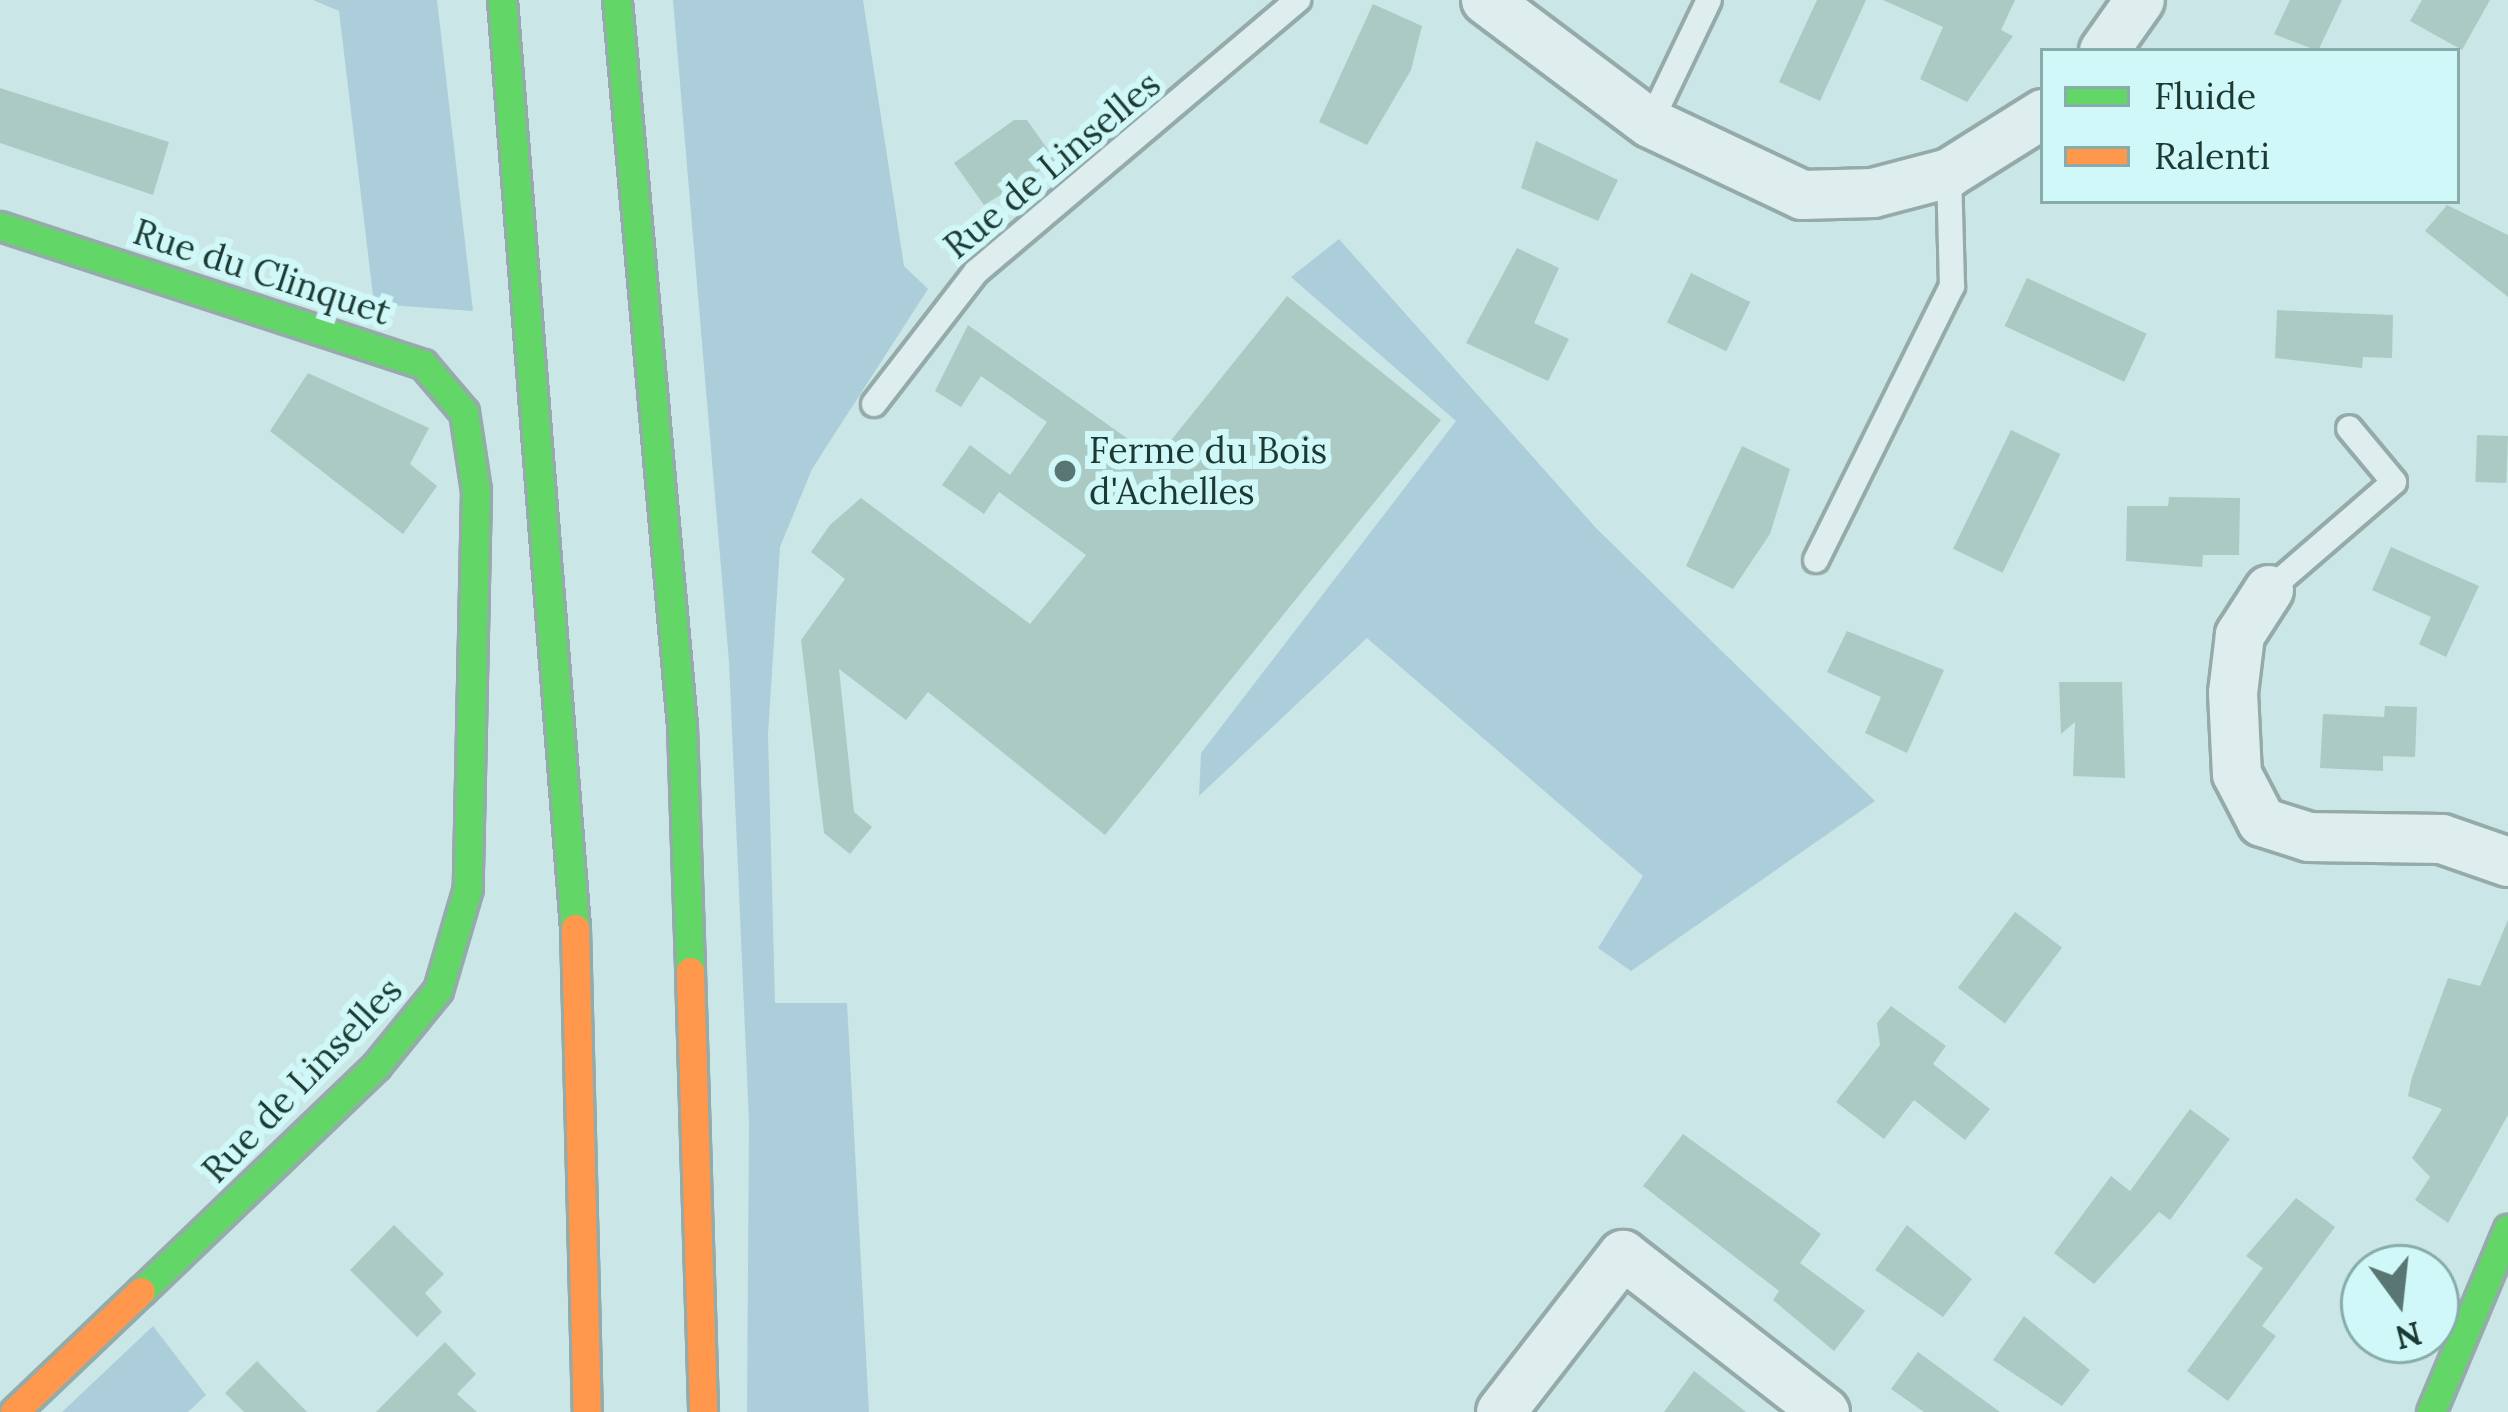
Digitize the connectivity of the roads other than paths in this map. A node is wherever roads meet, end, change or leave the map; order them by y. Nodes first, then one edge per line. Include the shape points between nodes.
1 (502, 0) edge
2 (617, 0) edge
3 (1298, 0) edge
4 (1486, 0) edge
5 (1709, 0) edge
6 (2140, 0) edge
7 (2106, 48) edge
8 (2040, 116) edge
9 (1650, 123) junction
10 (1949, 173) junction
11 (0, 226) edge
12 (874, 404) dead end
13 (470, 428) joint
14 (2349, 428) dead end
15 (1816, 560) dead end
16 (2269, 590) joint
17 (2508, 862) edge
18 (2508, 1229) edge
19 (14, 1412) edge
20 (587, 1412) edge
21 (703, 1412) edge
22 (1502, 1412) edge
23 (1825, 1412) edge
24 (2432, 1412) edge

1 - 20 main road via 572,818
2 - 21 main road via 682,726
3 - 12 lane, Rue de Linselles via 976,272
4 - 9 street
5 - 9 lane
6 - 7 street
8 - 10 street
9 - 10 street via 1802,195 1873,194
10 - 15 lane via 1952,286
11 - 13 main road, Rue du Clinquet via 423,364 453,390
13 - 19 main road, Rue de Linselles via 468,888 438,990 376,1066
14 - 16 lane via 2394,482
16 - 17 street via 2240,635 2233,693 2237,774 2262,821 2309,837 2442,839
18 - 24 main road
22 - 23 street via 1623,1255

